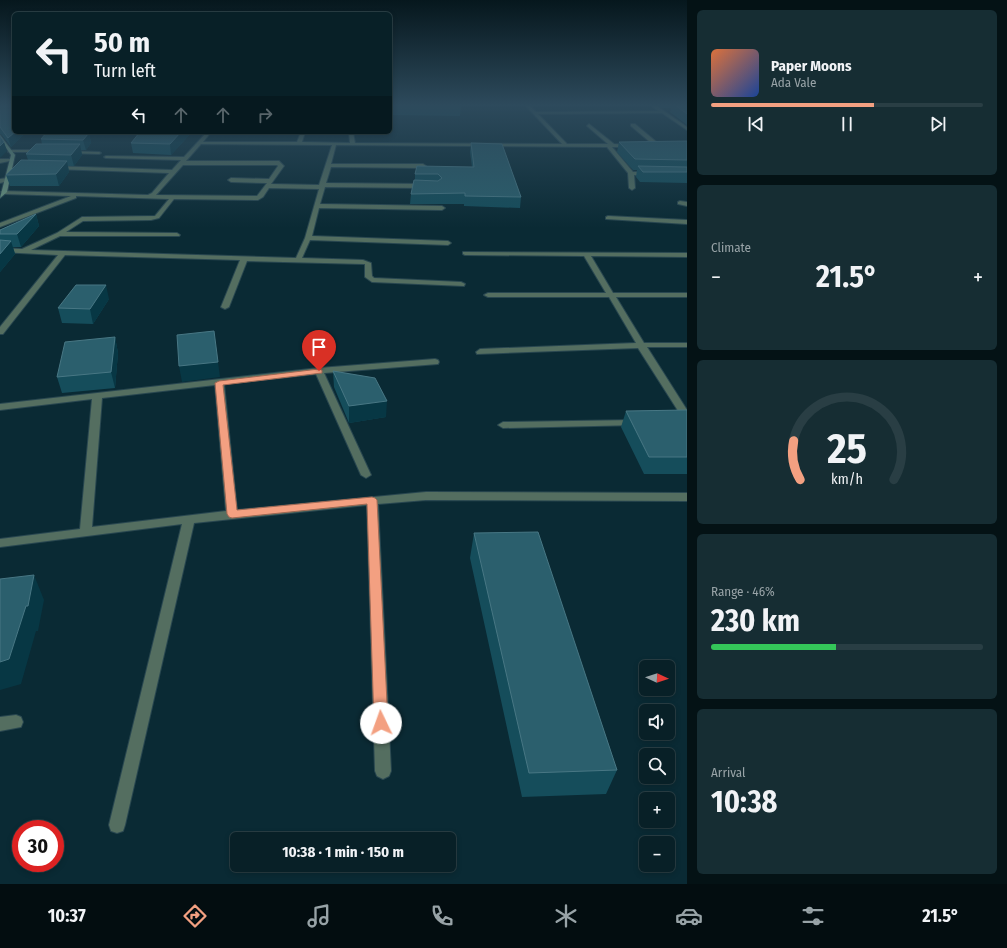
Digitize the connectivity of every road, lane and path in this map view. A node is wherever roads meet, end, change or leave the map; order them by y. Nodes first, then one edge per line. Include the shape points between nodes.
1 (4, 145) edge
2 (198, 145) edge
3 (334, 145) edge
4 (407, 145) edge
5 (566, 146) joint
6 (611, 146) junction
7 (636, 146) edge
8 (650, 146) edge
9 (658, 146) joint
10 (665, 146) edge
11 (10, 151) junction
12 (47, 152) edge
13 (62, 152) edge
14 (99, 153) dead end
15 (106, 157) dead end
16 (12, 160) junction
17 (0, 161) edge
18 (184, 161) junction
19 (328, 165) junction
20 (423, 166) edge
21 (10, 167) junction
22 (18, 167) edge
23 (50, 167) edge
24 (174, 172) junction
25 (631, 174) junction
26 (659, 174) edge
27 (7, 180) junction
28 (231, 180) dead end
29 (0, 181) edge
30 (268, 184) junction
31 (322, 186) junction
32 (430, 186) edge
33 (632, 188) dead end
34 (2, 194) edge
35 (79, 195) junction
36 (150, 197) junction
37 (173, 197) junction
38 (317, 206) junction
39 (442, 208) dead end
40 (608, 218) dead end
41 (687, 222) edge
42 (0, 225) edge
43 (59, 234) junction
44 (177, 236) dead end
45 (308, 238) junction
46 (448, 242) dead end
47 (0, 250) edge
48 (22, 251) junction
49 (63, 253) junction
50 (465, 253) dead end
51 (587, 255) junction
52 (687, 255) edge
53 (244, 259) junction
54 (298, 260) junction
55 (461, 284) dead end
56 (488, 295) dead end
57 (612, 295) junction
58 (687, 295) edge
59 (225, 307) dead end
60 (0, 332) edge
61 (641, 345) junction
62 (687, 345) edge
63 (480, 352) dead end
64 (435, 362) dead end
65 (319, 371) junction
66 (219, 383) junction
67 (97, 397) junction
68 (0, 407) edge
69 (684, 407) edge
70 (684, 420) edge
71 (649, 423) edge
72 (503, 425) dead end
73 (366, 475) dead end
74 (687, 497) edge
75 (372, 500) junction
76 (232, 514) junction
77 (189, 520) junction
78 (86, 531) junction
79 (0, 542) edge
80 (16, 722) dead end
81 (0, 724) edge
82 (383, 771) dead end
83 (117, 825) dead end

1 - 11 street
2 - 18 street
3 - 19 street
4 - 5 street
5 - 6 street
6 - 7 street
6 - 25 street
8 - 9 street
9 - 10 street
11 - 12 street
11 - 16 street via 13,155
13 - 14 street
15 - 18 street
16 - 17 street
16 - 21 street
18 - 24 street
18 - 30 street via 279,163 281,166
19 - 20 street
19 - 31 street
21 - 22 street
21 - 27 street
23 - 24 street
24 - 36 street
25 - 26 street
25 - 33 street
27 - 29 street
27 - 34 street
28 - 30 street
30 - 31 street
30 - 37 street via 261,196 253,199
31 - 32 street
31 - 38 street
34 - 35 street
35 - 36 street
35 - 42 street
36 - 37 street
37 - 43 street via 157,217 82,219
38 - 39 street
38 - 45 street
40 - 41 street
43 - 44 street
43 - 48 street
45 - 46 street
45 - 54 street
47 - 48 street
48 - 49 street
49 - 53 street
49 - 60 street
50 - 51 street
51 - 52 street
51 - 57 street
53 - 54 street
53 - 59 street
54 - 55 street via 368,263 369,277 372,280
56 - 57 street
57 - 58 street
57 - 61 street
61 - 62 street
61 - 63 street
61 - 69 street
64 - 65 street
65 - 66 street
65 - 73 street
66 - 67 street
66 - 76 street
67 - 68 street
67 - 78 street
69 - 70 street
71 - 72 street
74 - 75 street via 444,495
75 - 76 street
75 - 82 street
76 - 77 street
77 - 78 street
77 - 83 street
78 - 79 street
80 - 81 street

